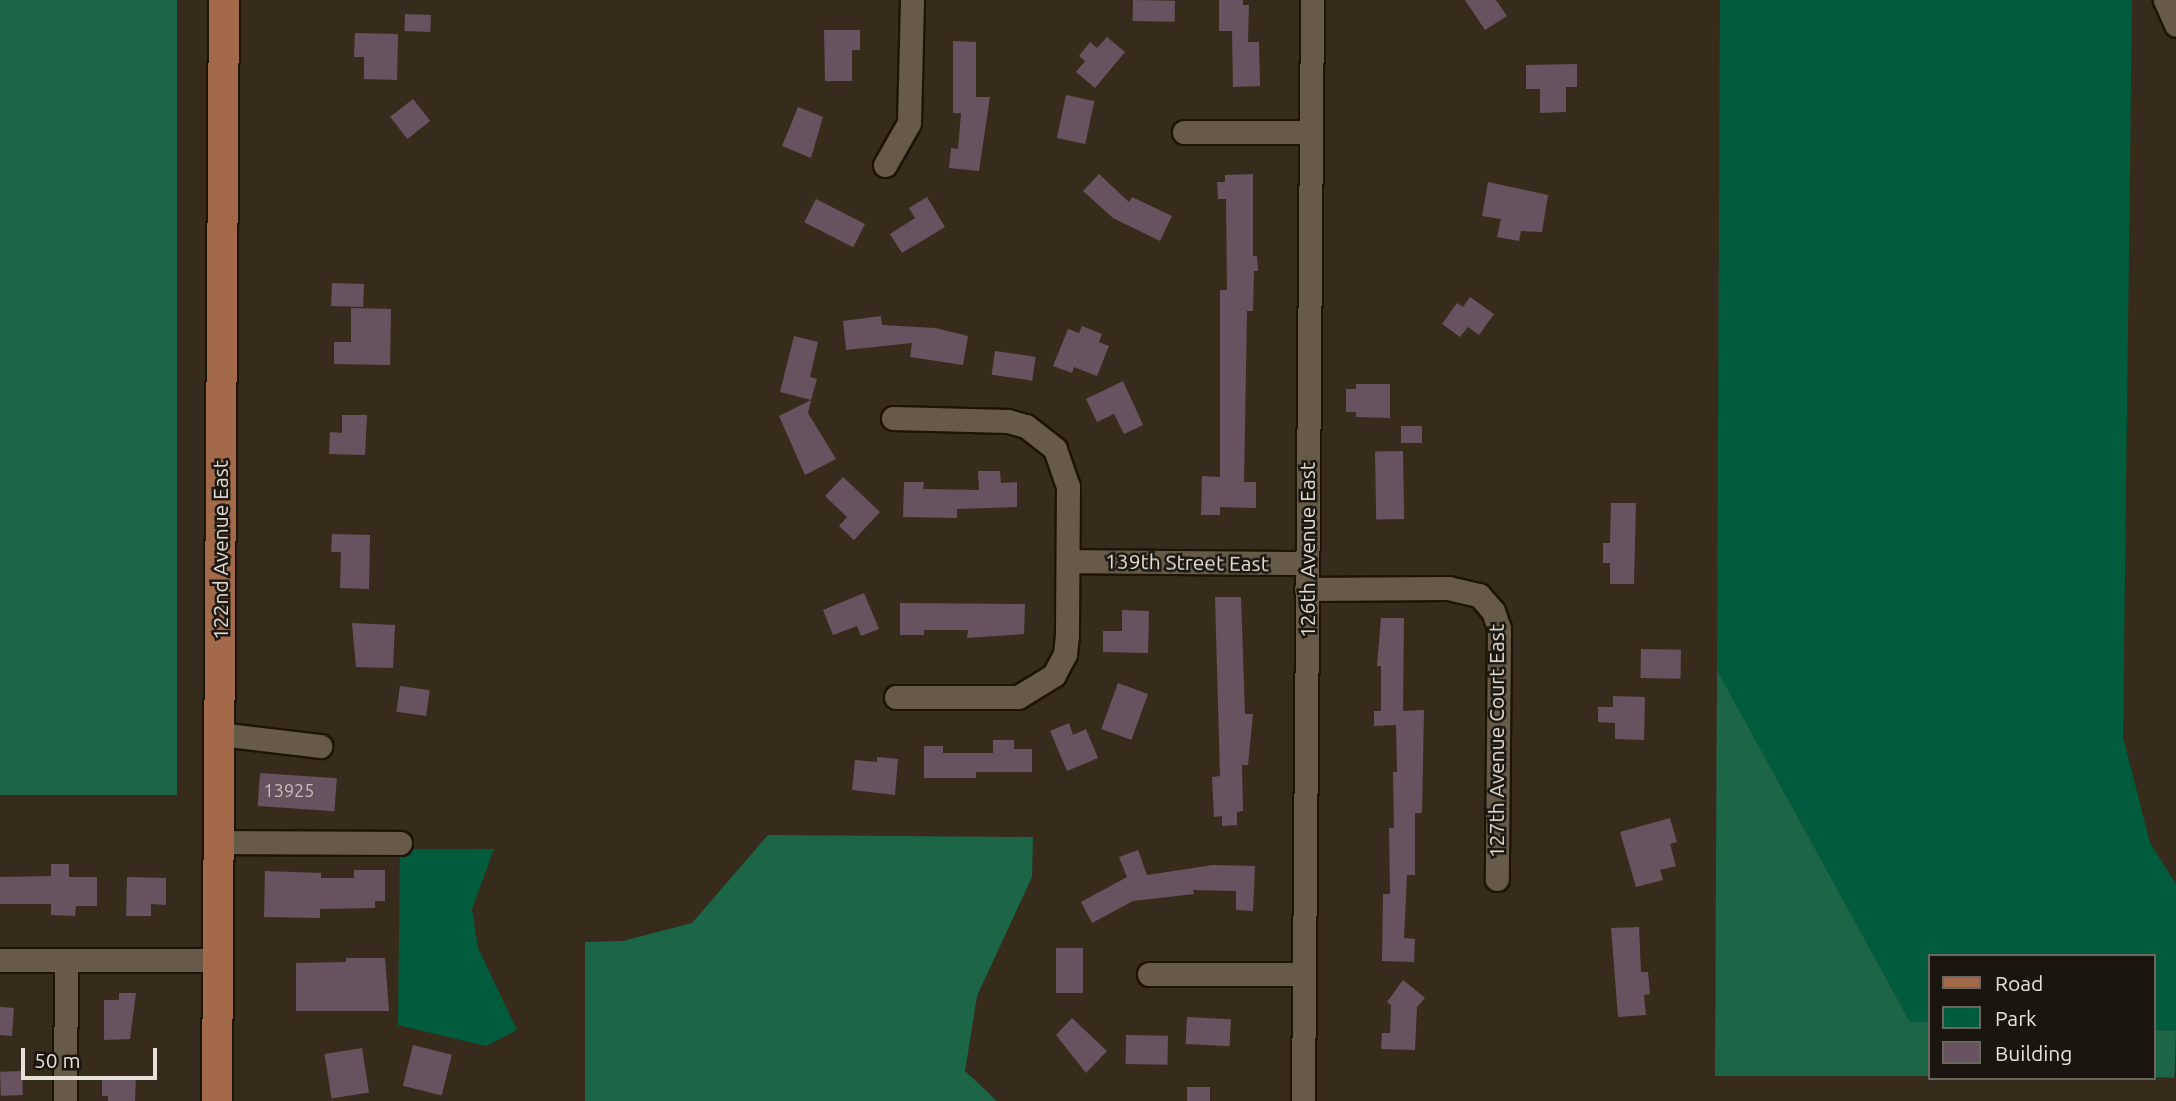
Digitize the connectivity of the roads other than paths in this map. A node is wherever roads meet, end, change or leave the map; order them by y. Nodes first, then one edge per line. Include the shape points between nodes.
1 (224, 0) edge
2 (912, 0) edge
3 (1312, 0) edge
4 (2165, 0) edge
5 (2176, 25) edge
6 (1184, 132) dead end
7 (1311, 132) junction
8 (885, 165) dead end
9 (893, 418) dead end
10 (1068, 561) junction
11 (1306, 564) junction
12 (1306, 589) junction
13 (896, 697) dead end
14 (219, 734) junction
15 (320, 746) dead end
16 (218, 842) junction
17 (400, 843) dead end
18 (1497, 879) dead end
19 (0, 960) edge
20 (66, 960) junction
21 (218, 960) junction
22 (1149, 974) dead end
23 (1304, 974) junction
24 (65, 1101) edge
25 (217, 1101) edge
26 (1303, 1101) edge

1 - 14 main road, 122nd Avenue East
2 - 8 street via 909,123
3 - 7 street, 126th Avenue East
4 - 5 street
6 - 7 street
7 - 11 street, 126th Avenue East
9 - 10 street via 1008,421 1048,440 1063,464
10 - 11 street, 139th Street East
10 - 13 street via 1065,654 1054,675 1027,694 1002,698
11 - 12 street, 126th Avenue East
12 - 18 street, 127th Avenue Court East via 1448,588 1471,592 1488,604 1499,628
12 - 23 street, 126th Avenue East
14 - 15 street
14 - 16 main road, 122nd Avenue East
16 - 17 street
16 - 21 main road, 122nd Avenue East
19 - 20 street
20 - 21 street
20 - 24 street
21 - 25 main road, 122nd Avenue East
22 - 23 street
23 - 26 street, 126th Avenue East

